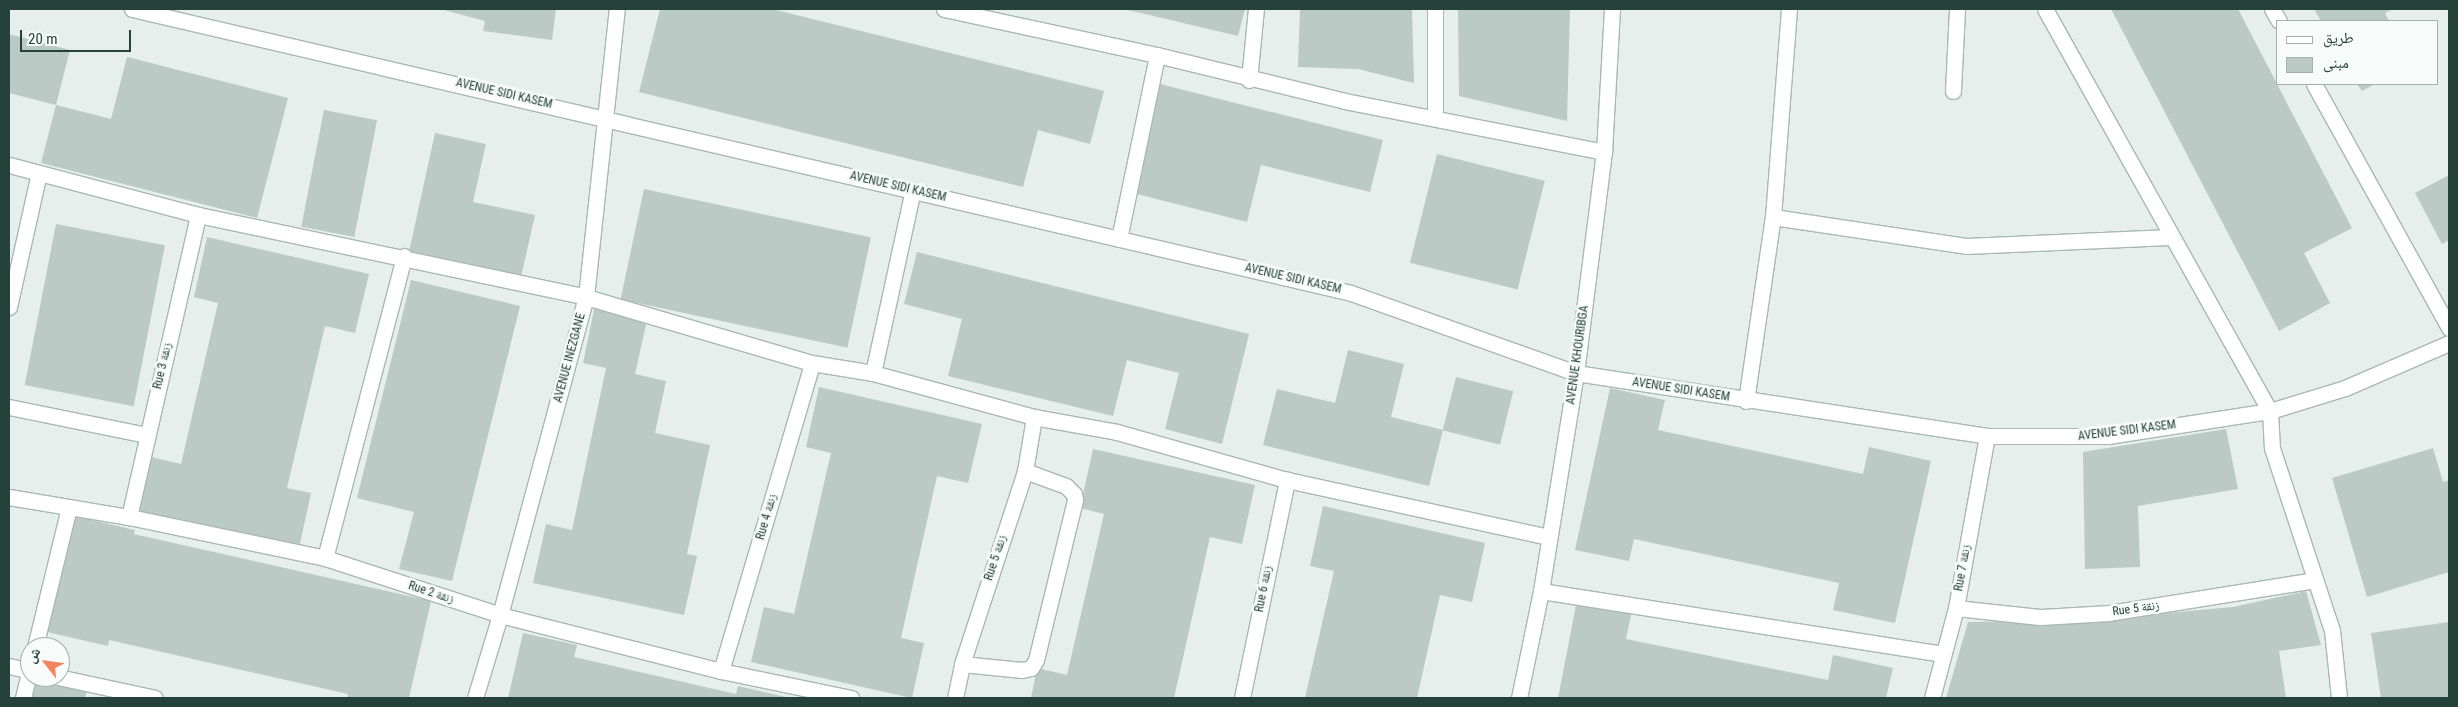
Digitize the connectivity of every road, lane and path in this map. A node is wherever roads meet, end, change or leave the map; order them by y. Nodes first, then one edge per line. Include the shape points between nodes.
1 (133, 9) edge
2 (617, 9) edge
3 (944, 9) edge
4 (1256, 9) edge
5 (1435, 9) edge
6 (1612, 9) edge
7 (1789, 9) edge
8 (1957, 9) edge
9 (2045, 9) edge
10 (2272, 9) edge
11 (971, 12) edge
12 (2278, 20) edge
13 (1157, 55) junction
14 (1249, 80) junction
15 (2315, 85) edge
16 (1953, 90) dead end
17 (1435, 117) junction
18 (608, 118) junction
19 (1604, 152) junction
20 (9, 165) edge
21 (39, 173) junction
22 (913, 190) junction
23 (198, 215) junction
24 (1773, 217) junction
25 (2170, 237) junction
26 (1118, 239) junction
27 (404, 256) junction
28 (586, 296) junction
29 (9, 307) edge
30 (2449, 328) edge
31 (2449, 343) edge
32 (812, 363) junction
33 (873, 373) junction
34 (1576, 373) junction
35 (1746, 401) junction
36 (9, 407) edge
37 (2270, 411) junction
38 (1034, 417) junction
39 (147, 435) junction
40 (1986, 436) junction
41 (1025, 471) junction
42 (1287, 480) junction
43 (9, 498) edge
44 (69, 507) junction
45 (129, 517) junction
46 (1549, 536) junction
47 (325, 558) junction
48 (2315, 580) junction
49 (1541, 591) junction
50 (1956, 608) junction
51 (500, 615) junction
52 (37, 637) edge
53 (1943, 654) junction
54 (962, 664) junction
55 (721, 671) junction
56 (70, 680) edge
57 (835, 696) edge
58 (155, 698) edge
59 (475, 698) edge
60 (851, 698) edge
61 (956, 698) edge
62 (1242, 698) edge
63 (1519, 698) edge
64 (1932, 698) edge
65 (2340, 698) edge

1 - 18 street, AVENUE SIDI KASEM
2 - 18 street, AVENUE INEZGANE
3 - 11 street
4 - 14 street
5 - 17 street
6 - 19 street, AVENUE KHOURIBGA
7 - 24 street
8 - 16 street
9 - 25 street
10 - 12 street
11 - 13 street
13 - 14 street
13 - 26 street
14 - 17 street
15 - 30 street
17 - 19 street
18 - 22 street, AVENUE SIDI KASEM
18 - 28 street, AVENUE INEZGANE
19 - 34 street, AVENUE KHOURIBGA
20 - 21 street
21 - 23 street
21 - 29 street
22 - 26 street, AVENUE SIDI KASEM
22 - 33 street
23 - 27 street
23 - 39 street, Rue 3 زنقة
24 - 25 street via 1966,246
24 - 35 street
25 - 37 street
26 - 34 street, AVENUE SIDI KASEM via 1351,293
27 - 28 street
27 - 47 street
28 - 32 street
28 - 51 street, AVENUE INEZGANE
31 - 37 street, AVENUE SIDI KASEM via 2345,388
32 - 33 street
32 - 55 street, Rue 4 زنقة
33 - 38 street
34 - 35 street, AVENUE SIDI KASEM
34 - 46 street, AVENUE KHOURIBGA
35 - 40 street, AVENUE SIDI KASEM
36 - 39 street
37 - 40 street, AVENUE SIDI KASEM via 2108,436
37 - 48 street via 2272,448
38 - 41 street, Rue 5 زنقة
38 - 42 street via 1117,432
39 - 45 street, Rue 3 زنقة
40 - 50 street, Rue 7 زنقة
41 - 54 street, Rue 5 زنقة
41 - 54 street via 1066,486 1075,500 1036,660 1031,668 1022,670
42 - 46 street
42 - 62 street, Rue 6 زنقة
43 - 44 street, Rue 2 زنقة
44 - 45 street, Rue 2 زنقة
44 - 52 street
45 - 47 street, Rue 2 زنقة
46 - 49 street, AVENUE KHOURIBGA
47 - 51 street, Rue 2 زنقة
48 - 50 street, Rue 5 زنقة via 2109,613 2040,617
48 - 65 street via 2332,630
49 - 53 street
49 - 63 street, AVENUE KHOURIBGA
50 - 53 street, Rue 7 زنقة
51 - 55 street, Rue 2 زنقة
51 - 59 street, AVENUE INEZGANE
53 - 64 street, Rue 7 زنقة
54 - 61 street, Rue 5 زنقة
55 - 57 street, Rue 2 زنقة
56 - 58 street
57 - 60 street, Rue 2 زنقة

